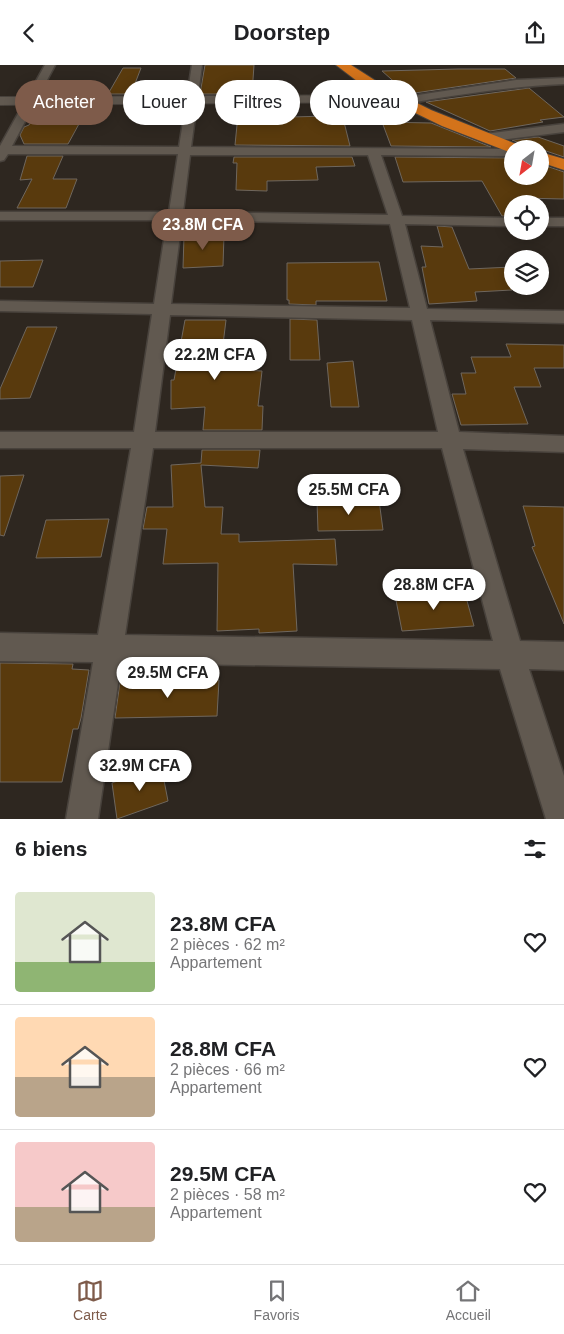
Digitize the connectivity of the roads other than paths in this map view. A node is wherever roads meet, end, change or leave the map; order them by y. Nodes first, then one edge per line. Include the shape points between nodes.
1 (50, 65) edge
2 (197, 65) edge
3 (342, 65) edge
4 (41, 80) edge
5 (195, 80) edge
6 (366, 80) edge
7 (564, 81) edge
8 (418, 98) edge
9 (205, 99) edge
10 (310, 99) edge
11 (0, 101) edge
12 (15, 101) edge
13 (418, 109) edge
14 (16, 125) edge
15 (190, 125) edge
16 (564, 128) edge
17 (485, 138) junction
18 (504, 145) edge
19 (186, 151) junction
20 (504, 152) edge
21 (1, 153) edge
22 (374, 153) junction
23 (549, 160) edge
24 (564, 165) edge
25 (0, 216) edge
26 (176, 217) junction
27 (397, 221) junction
28 (504, 222) edge
29 (549, 222) edge
30 (564, 222) edge
31 (0, 306) edge
32 (161, 309) junction
33 (419, 314) junction
34 (564, 317) edge
35 (0, 440) edge
36 (450, 440) junction
37 (143, 441) junction
38 (564, 444) edge
39 (0, 647) edge
40 (110, 649) junction
41 (510, 655) junction
42 (564, 656) edge
43 (82, 819) edge
44 (562, 819) edge

1 - 4 street
2 - 5 street
3 - 6 highway
7 - 8 street via 508,84
9 - 10 street
11 - 12 street
13 - 17 highway
14 - 21 street
15 - 19 street
16 - 17 street
17 - 18 highway
19 - 21 street
19 - 22 street
19 - 26 street
20 - 22 street
22 - 27 street
23 - 24 highway
25 - 26 street
26 - 27 street
26 - 32 street
27 - 28 street
27 - 33 street
29 - 30 street
31 - 32 street
32 - 33 street
32 - 37 street
33 - 34 street
33 - 36 street
35 - 37 street
36 - 37 street
36 - 38 street
36 - 41 street
37 - 40 street
39 - 40 street
40 - 41 street
40 - 43 street
41 - 42 street
41 - 44 street

